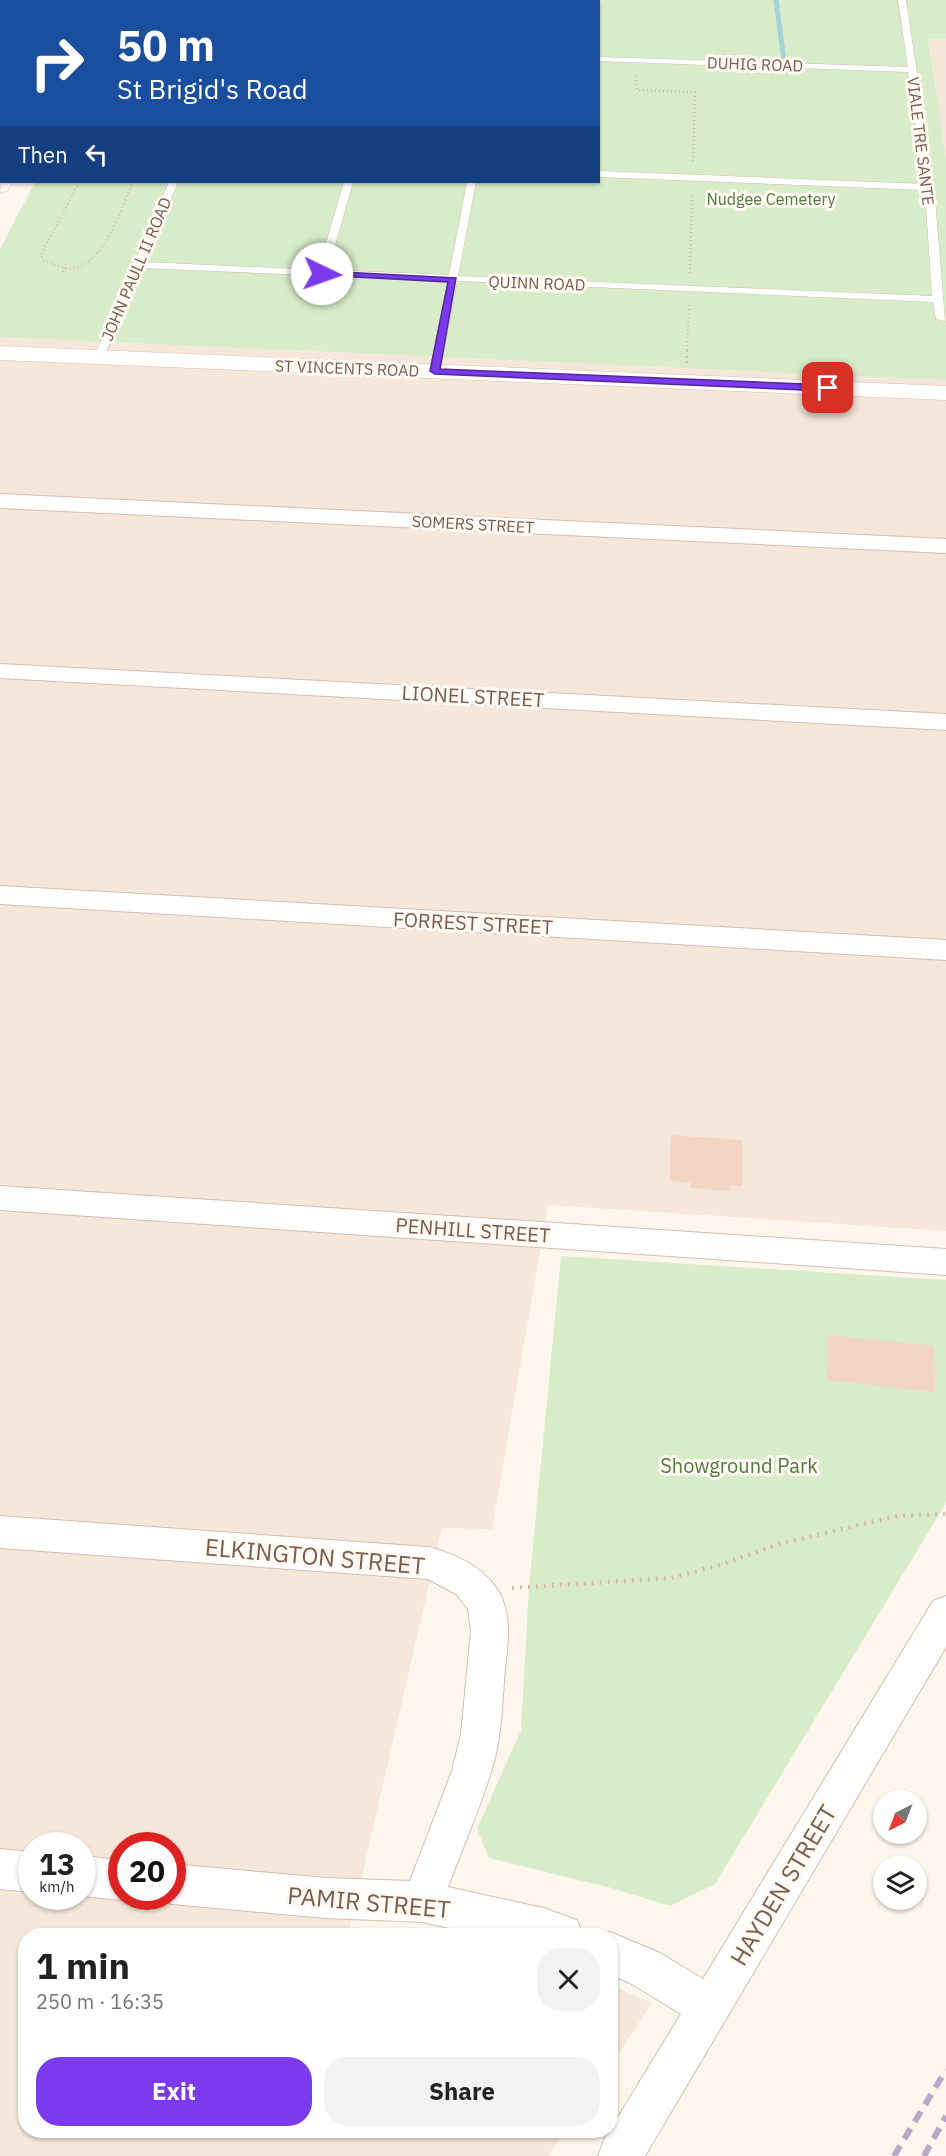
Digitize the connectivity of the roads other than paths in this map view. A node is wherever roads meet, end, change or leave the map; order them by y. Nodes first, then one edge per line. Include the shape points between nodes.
1 (902, 0) edge
2 (746, 54) dead end
3 (600, 59) edge
4 (747, 68) junction
5 (912, 70) junction
6 (600, 174) edge
7 (173, 183) edge
8 (349, 183) edge
9 (472, 183) edge
10 (929, 187) junction
11 (138, 265) junction
12 (322, 274) junction
13 (453, 280) junction
14 (937, 299) junction
15 (941, 319) dead end
16 (0, 353) edge
17 (99, 357) junction
18 (435, 371) junction
19 (946, 393) edge
20 (0, 501) edge
21 (946, 546) edge
22 (0, 671) edge
23 (946, 722) edge
24 (0, 895) edge
25 (946, 950) edge
26 (0, 1198) edge
27 (946, 1262) edge
28 (0, 1532) edge
29 (946, 1613) edge
30 (0, 1869) edge
31 (18, 1871) edge
32 (186, 1885) edge
33 (422, 1902) junction
34 (543, 1928) edge
35 (618, 1956) edge
36 (710, 2007) junction
37 (620, 2156) edge

1 - 5 lane, VIALE TRE SANTE
2 - 4 lane
3 - 4 lane, DUHIG ROAD
4 - 5 lane, DUHIG ROAD
5 - 10 lane, VIALE TRE SANTE
6 - 10 lane
7 - 11 lane, JOHN PAULL II ROAD
8 - 12 lane
9 - 13 lane
10 - 14 lane, VIALE TRE SANTE
11 - 12 lane, QUINN ROAD
11 - 17 lane, JOHN PAULL II ROAD
12 - 13 lane, QUINN ROAD
13 - 14 lane, QUINN ROAD
13 - 18 lane
14 - 15 lane, VIALE TRE SANTE
16 - 17 main road, ST VINCENTS ROAD
17 - 18 main road, ST VINCENTS ROAD
18 - 19 main road, ST VINCENTS ROAD
20 - 21 street, SOMERS STREET
22 - 23 street, LIONEL STREET
24 - 25 street, FORREST STREET
26 - 27 street, PENHILL STREET
28 - 33 street, ELKINGTON STREET via 428,1563 458,1574 478,1593 489,1616 480,1734 472,1771
29 - 36 street, HAYDEN STREET
30 - 31 street
32 - 33 street, PAMIR STREET
33 - 34 street, PAMIR STREET
35 - 36 street
36 - 37 street, HAYDEN STREET

